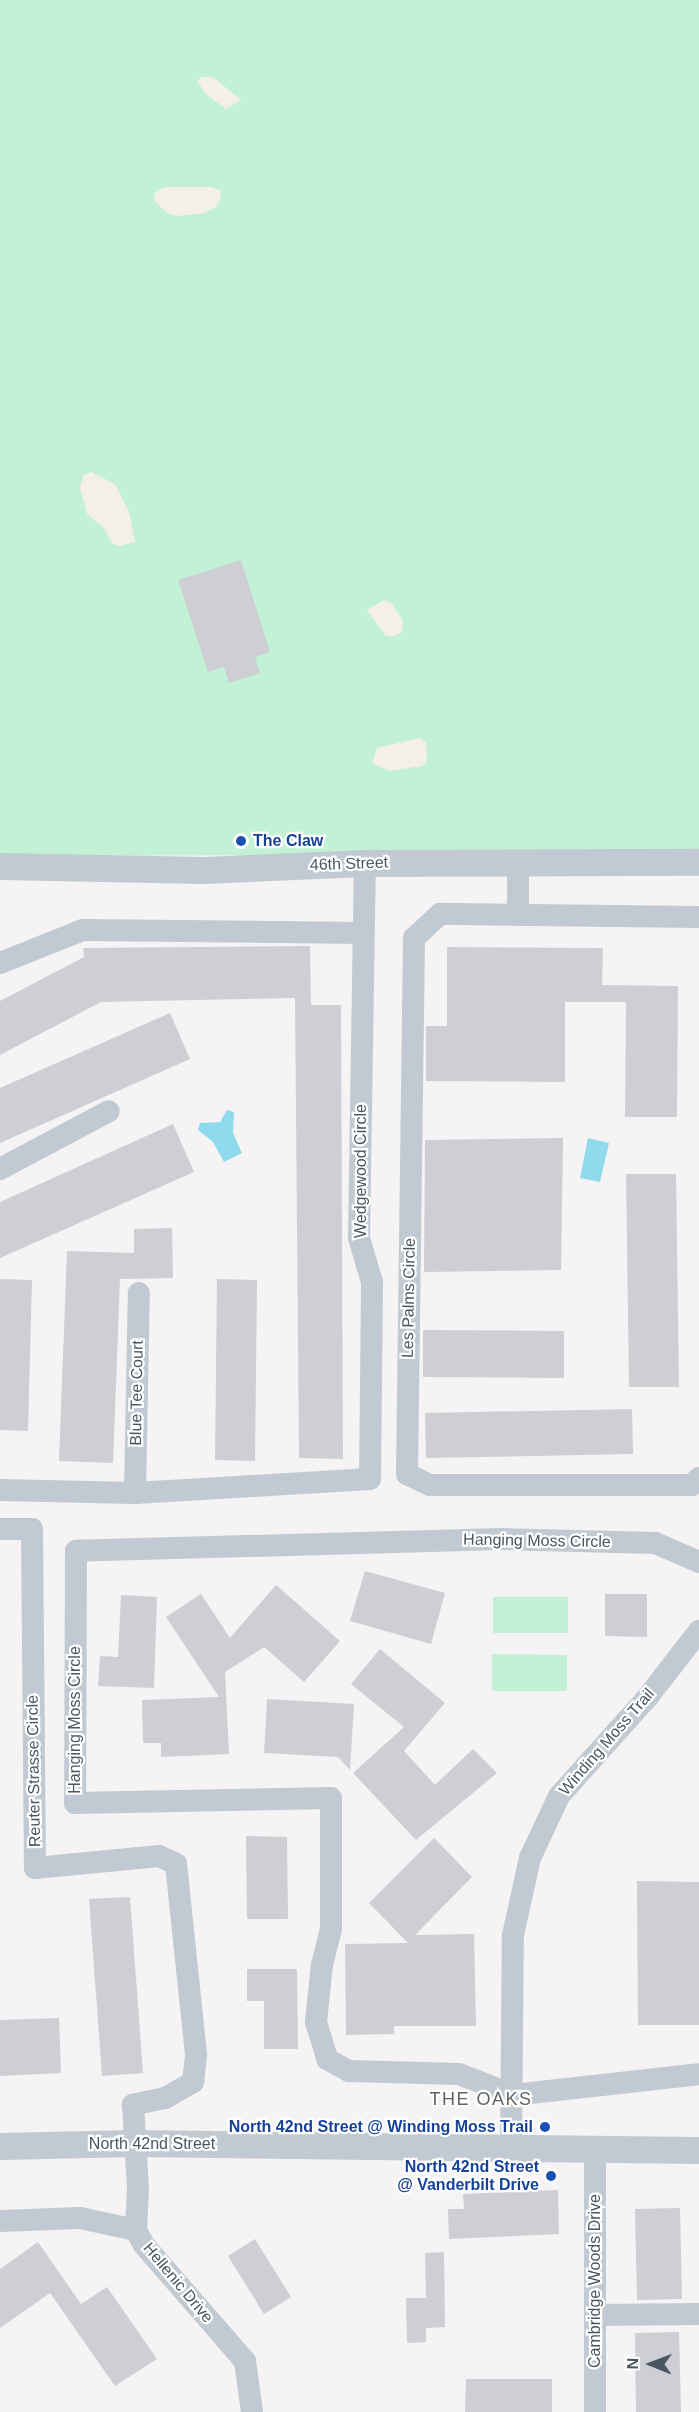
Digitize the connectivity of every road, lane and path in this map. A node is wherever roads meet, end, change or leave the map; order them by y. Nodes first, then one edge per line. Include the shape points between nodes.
1 (518, 862) junction
2 (699, 862) edge
3 (364, 863) junction
4 (0, 866) edge
5 (518, 915) junction
6 (699, 917) edge
7 (363, 933) junction
8 (0, 963) edge
9 (109, 1111) dead end
10 (0, 1169) edge
11 (139, 1293) dead end
12 (407, 1474) junction
13 (699, 1478) edge
14 (370, 1479) junction
15 (0, 1490) edge
16 (135, 1493) junction
17 (0, 1529) edge
18 (699, 1562) edge
19 (699, 1631) edge
20 (699, 2074) edge
21 (513, 2095) junction
22 (134, 2143) junction
23 (0, 2146) edge
24 (511, 2148) junction
25 (595, 2150) junction
26 (699, 2150) edge
27 (0, 2221) edge
28 (136, 2230) junction
29 (699, 2314) edge
30 (595, 2315) junction
31 (252, 2412) edge
32 (595, 2412) edge

1 - 2 street, 46th Street
1 - 3 street, 46th Street
1 - 5 street
3 - 4 street, 46th Street via 204,870
3 - 7 street, Wedgewood Circle
5 - 6 street, Les Palms Circle
5 - 12 street, Les Palms Circle via 440,914 414,938
7 - 8 street via 83,930
7 - 14 street, Wedgewood Circle via 359,1238 372,1282
9 - 10 street
11 - 16 street, Blue Tee Court
12 - 13 street via 430,1485 692,1485
12 - 14 street
14 - 16 street
15 - 16 street
17 - 22 street, Reuter Strasse Circle via 32,1529 35,1868 159,1857 176,1864 196,2055 193,2082 165,2098 133,2105
18 - 21 street, Hanging Moss Circle via 655,1543 501,1539 76,1551 75,1803 331,1798 331,1929 322,1964 316,2022 327,2059 349,2071 459,2074
19 - 21 street, Winding Moss Trail via 647,1698 559,1796 530,1858 513,1935
20 - 21 street
21 - 24 street, Winding Moss Trail
22 - 23 street, North 42nd Street
22 - 24 street, North 42nd Street
22 - 28 street, Hellenic Drive
24 - 25 street, North 42nd Street
25 - 26 street, North 42nd Street
25 - 30 street, Cambridge Woods Drive
27 - 28 street via 80,2218
28 - 31 street, Hellenic Drive via 144,2245 245,2361
29 - 30 street
30 - 32 street, Cambridge Woods Drive

